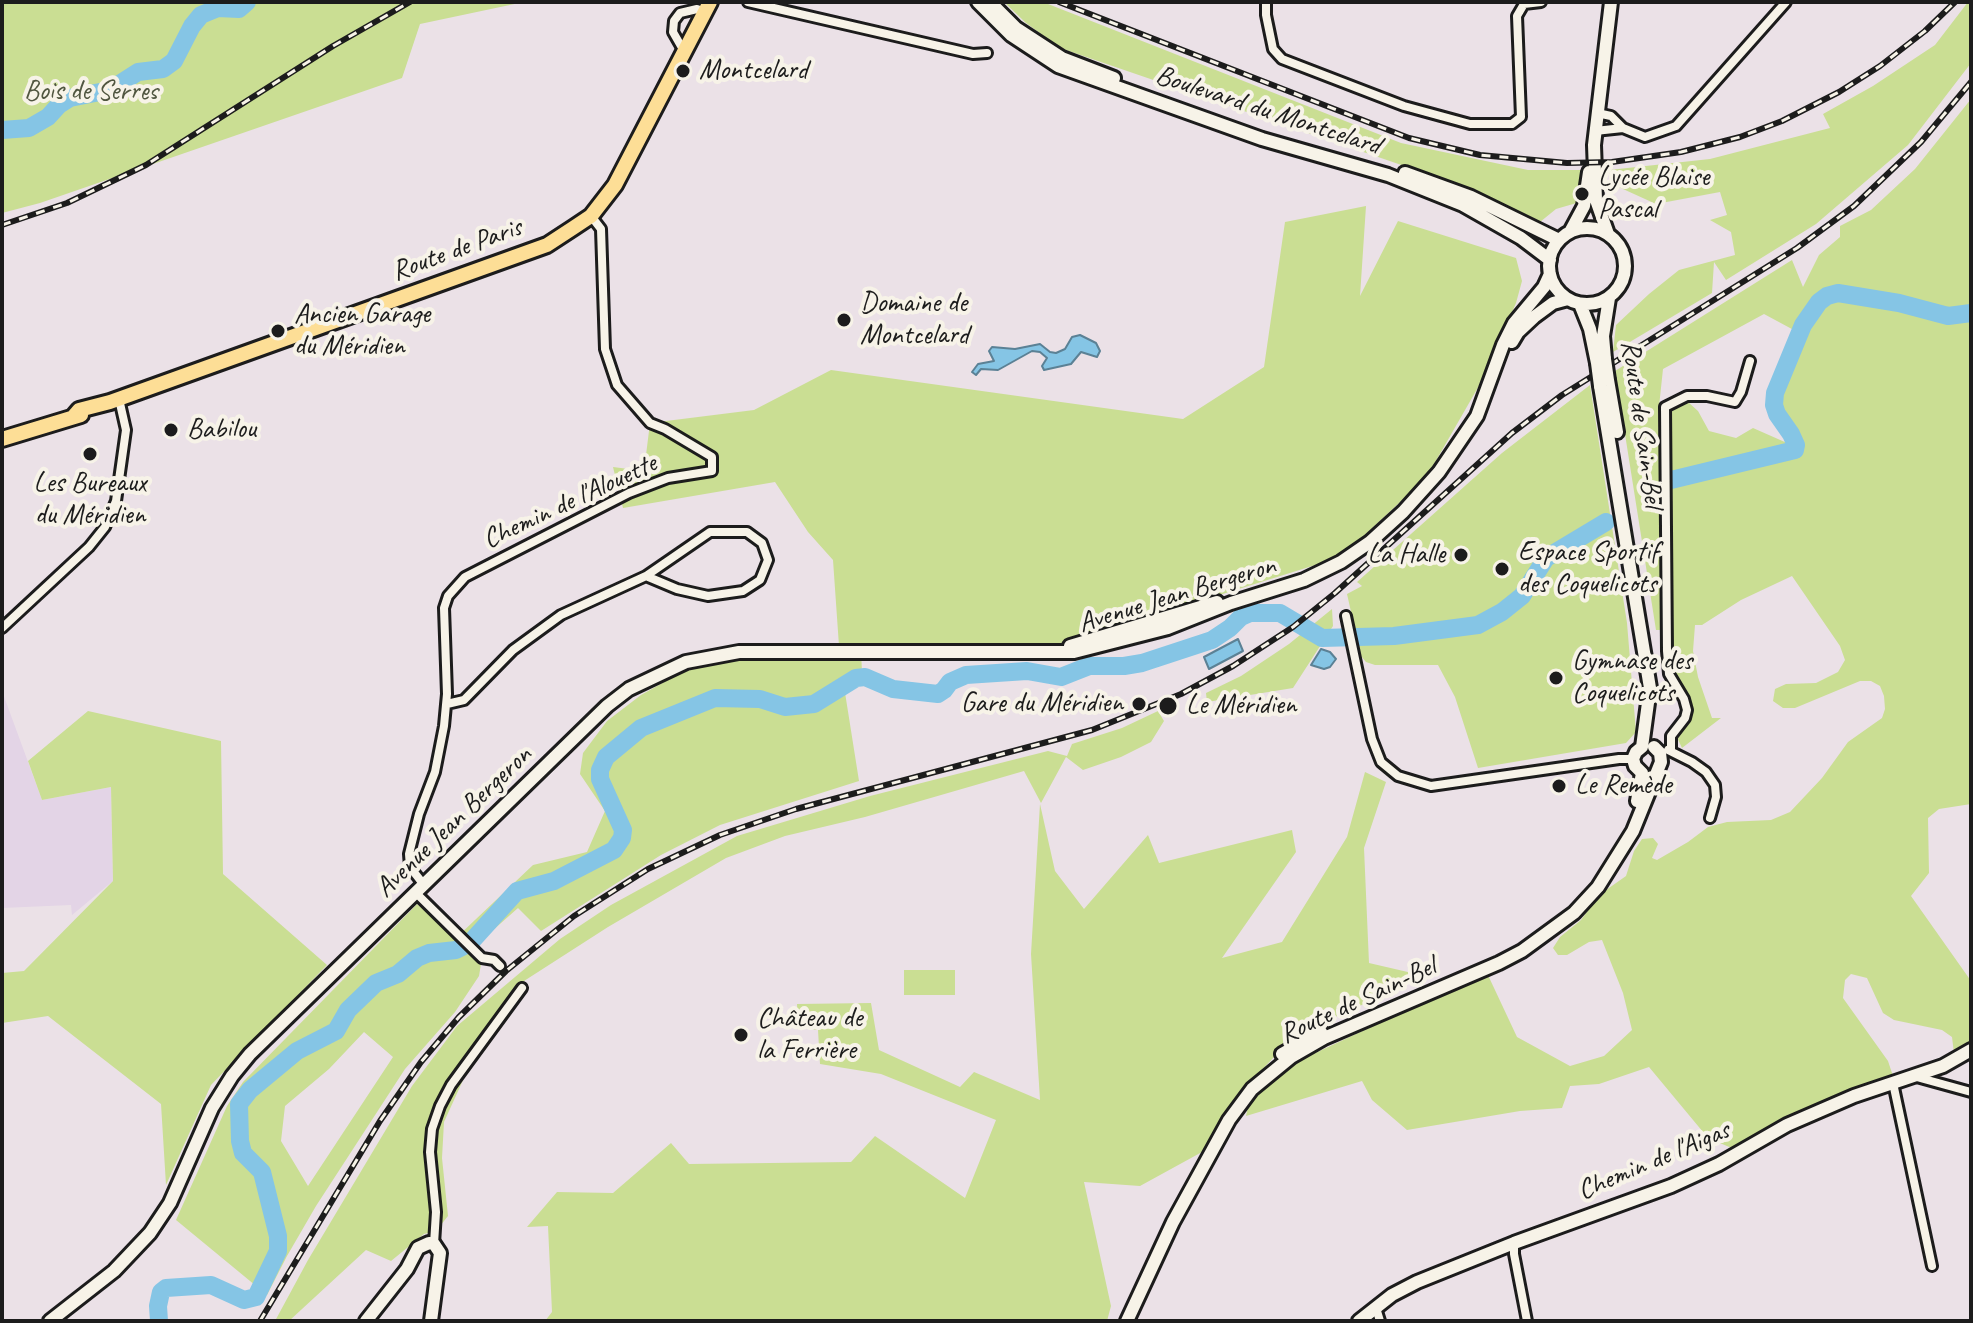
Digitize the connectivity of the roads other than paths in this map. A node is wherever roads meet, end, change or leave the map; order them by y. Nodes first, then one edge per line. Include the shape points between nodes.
1 (748, 2) edge
2 (978, 2) edge
3 (990, 2) edge
4 (1266, 2) edge
5 (1541, 2) edge
6 (1611, 2) edge
7 (1786, 2) edge
8 (710, 6) edge
9 (686, 49) junction
10 (987, 53) dead end
11 (1597, 113) junction
12 (1623, 128) junction
13 (1595, 131) junction
14 (1594, 145) junction
15 (591, 216) junction
16 (1608, 234) junction
17 (1565, 236) junction
18 (1550, 267) junction
19 (1609, 298) junction
20 (1574, 302) junction
21 (1601, 361) junction
22 (1750, 361) dead end
23 (1496, 369) junction
24 (115, 400) junction
25 (2, 439) edge
26 (646, 576) junction
27 (1346, 616) dead end
28 (2, 628) edge
29 (447, 704) junction
30 (1656, 749) junction
31 (1633, 759) junction
32 (1649, 772) junction
33 (1710, 818) dead end
34 (420, 889) junction
35 (500, 966) dead end
36 (522, 988) dead end
37 (1971, 1050) edge
38 (1913, 1076) junction
39 (1893, 1083) junction
40 (1971, 1092) edge
41 (1514, 1243) junction
42 (434, 1244) junction
43 (1932, 1266) dead end
44 (1378, 1314) edge
45 (50, 1321) edge
46 (366, 1321) edge
47 (431, 1321) edge
48 (1120, 1321) edge
49 (1127, 1321) edge
50 (1359, 1321) edge
51 (1527, 1321) edge

1 - 10 street
2 - 18 main road, Boulevard du Montcelard via 1011,35 1058,66 1262,139 1388,175 1463,205 1521,238
3 - 17 main road, Boulevard du Montcelard via 1016,28 1062,58 1264,131 1388,167
4 - 5 street via 1273,49 1282,59 1404,106 1470,124 1512,124 1521,117 1517,16 1524,4
6 - 11 main road
7 - 12 street via 1676,126 1645,137
8 - 9 main road, Route de Paris
8 - 9 street via 680,13 674,21 673,32
9 - 15 main road, Route de Paris via 615,185
11 - 12 street via 1611,116
11 - 13 main road
12 - 13 street
13 - 14 main road
14 - 16 main road via 1596,200
14 - 17 main road via 1584,206
15 - 24 main road, Route de Paris via 547,245
15 - 29 street, Chemin de l'Alouette via 601,229 605,349 617,385 650,423 712,457 712,471 668,478 629,493 505,554 455,585 444,608
16 - 17 main road via 1589,228
16 - 19 main road via 1619,244 1626,266 1623,281
17 - 18 main road
18 - 20 main road via 1557,289
18 - 23 main road, Avenue Jean Bergeron via 1544,287 1514,323
19 - 20 main road via 1595,304
19 - 21 main road, Route de Sain-Bel
20 - 21 main road, Route de Sain-Bel
20 - 23 main road, Avenue Jean Bergeron via 1553,303 1518,332
21 - 30 main road, Route de Sain-Bel, bridge
22 - 30 street via 1735,402 1687,396 1665,407 1667,651 1669,674 1687,710
23 - 34 main road, Avenue Jean Bergeron via 1470,430 1425,489 1341,562 1316,574 1051,651 739,652 686,662 629,689 607,706
24 - 25 main road, Route de Paris
24 - 28 street via 126,430 116,501 105,527
26 - 26 street via 710,532 747,532 762,543 768,560 760,580 743,591 708,596
26 - 29 street via 561,615 513,650 464,700
27 - 31 street via 1372,739 1381,762 1398,776 1431,786
29 - 34 street, Chemin de l'Alouette via 435,772 409,854
30 - 31 main road via 1636,752
30 - 32 main road via 1661,762
30 - 33 street via 1706,772 1715,785
31 - 32 main road via 1635,766
32 - 48 main road, Route de Sain-Bel via 1607,863 1546,927 1500,954 1300,1041 1250,1082 1211,1135
32 - 49 main road, Route de Sain-Bel via 1638,819 1623,851 1574,913 1499,963 1324,1038 1252,1089 1173,1222
34 - 35 street via 455,933 482,958
34 - 45 main road, Avenue Jean Bergeron via 250,1054 212,1108 170,1203 150,1233 122,1264
36 - 42 street via 451,1085 432,1129
37 - 38 main road, Chemin de l'Aigas
38 - 39 main road, Chemin de l'Aigas
38 - 40 street
39 - 41 main road, Chemin de l'Aigas via 1787,1125 1671,1186
39 - 43 street
41 - 44 main road, Chemin de l'Aigas via 1392,1295
41 - 51 street
42 - 46 main road via 418,1248
42 - 47 main road via 440,1262
44 - 50 main road, Chemin de l'Aigas

